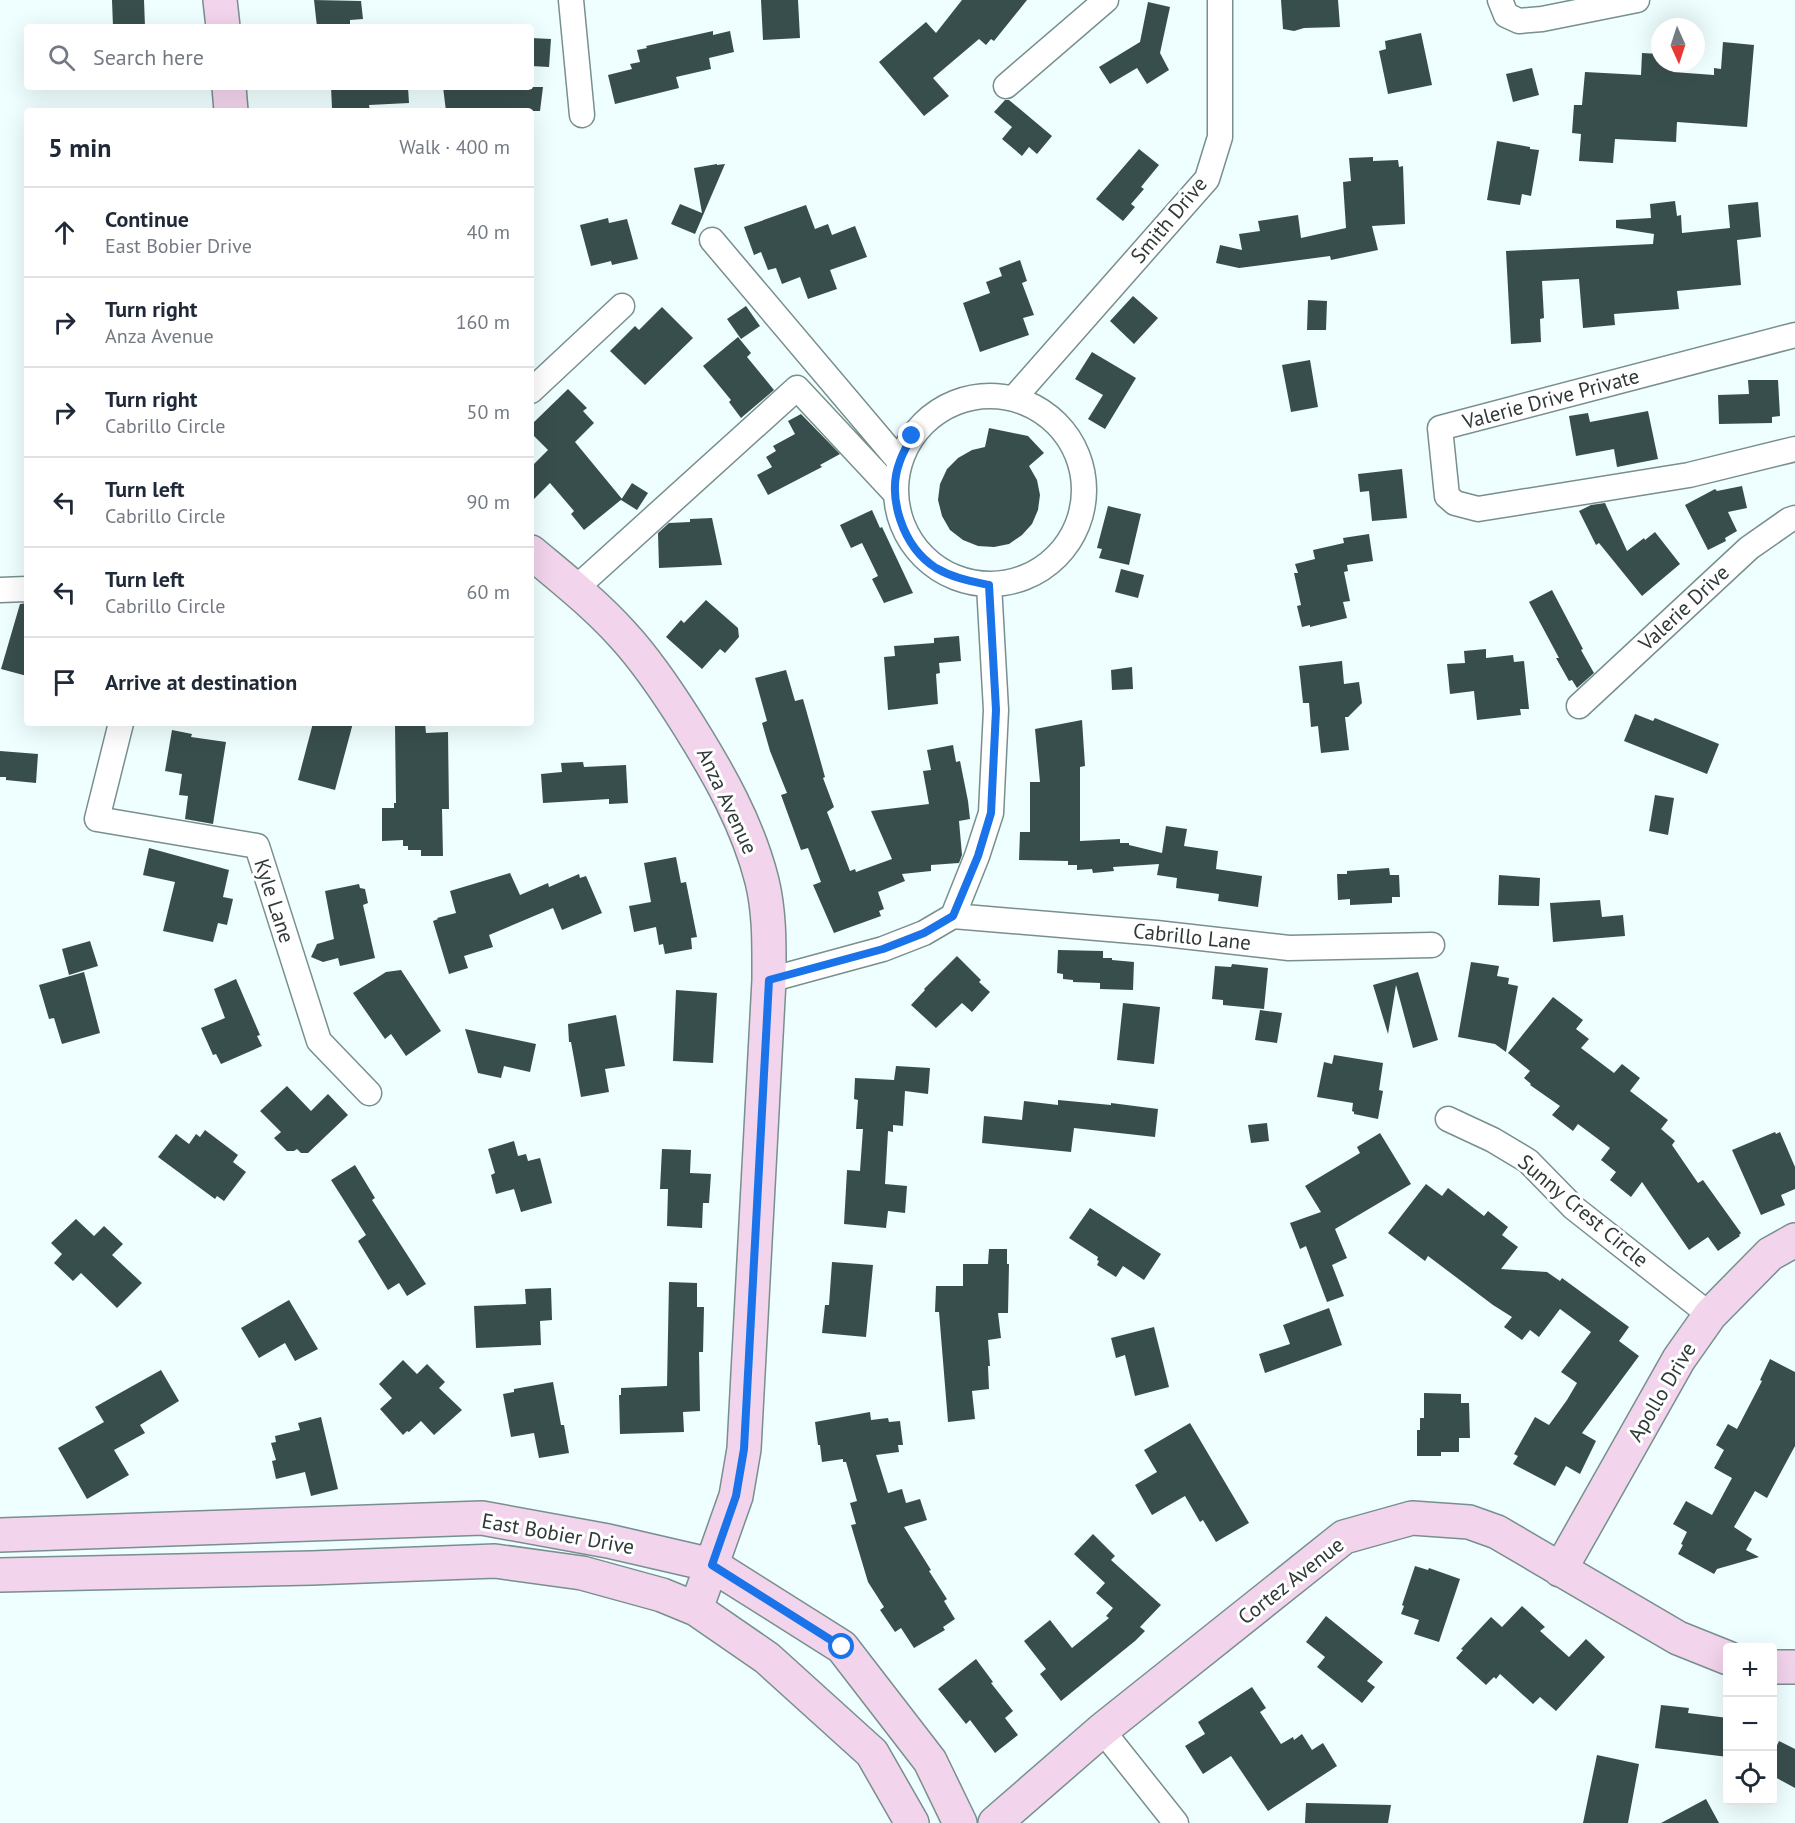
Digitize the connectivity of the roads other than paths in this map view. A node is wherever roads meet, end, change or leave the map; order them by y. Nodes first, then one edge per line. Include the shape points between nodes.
1 (220, 0) edge
2 (571, 0) edge
3 (1106, 0) edge
4 (1220, 0) edge
5 (1637, 0) edge
6 (1503, 8) edge
7 (223, 24) edge
8 (1006, 86) dead end
9 (229, 90) edge
10 (231, 108) edge
11 (582, 115) dead end
12 (712, 240) dead end
13 (622, 306) dead end
14 (1795, 335) edge
15 (534, 389) edge
16 (1014, 398) junction
17 (1795, 449) edge
18 (899, 461) junction
19 (895, 493) junction
20 (1795, 518) edge
21 (534, 555) edge
22 (989, 585) junction
23 (575, 589) junction
24 (0, 590) edge
25 (24, 590) edge
26 (1579, 706) dead end
27 (120, 726) edge
28 (953, 916) junction
29 (1432, 945) dead end
30 (769, 980) junction
31 (369, 1093) dead end
32 (1448, 1119) dead end
33 (1795, 1240) edge
34 (1710, 1315) junction
35 (0, 1535) edge
36 (712, 1565) junction
37 (1560, 1570) junction
38 (0, 1575) edge
39 (696, 1609) junction
40 (1723, 1656) edge
41 (1777, 1667) edge
42 (1795, 1667) edge
43 (1102, 1730) junction
44 (912, 1823) edge
45 (960, 1823) edge
46 (995, 1823) edge
47 (1176, 1823) edge

1 - 7 street
2 - 11 street
3 - 8 street
4 - 16 street, Smith Drive via 1220,137 1207,179
5 - 6 street via 1519,21
9 - 10 street
12 - 18 street
13 - 15 street
14 - 17 street, Valerie Drive Private via 1440,428 1447,496 1455,504 1478,509 1689,475
16 - 18 street via 985,395 957,401 940,410 912,436
16 - 22 street via 1042,410 1065,431 1080,458 1085,488 1081,518 1068,545 1046,567 1019,580
18 - 19 street
19 - 22 street via 900,521 914,546 935,567 960,580
19 - 23 street via 797,388
20 - 26 street, Valerie Drive via 1749,548
21 - 23 street, Anza Avenue
22 - 28 street via 996,710 991,813
23 - 30 street, Anza Avenue via 622,634 663,685 716,768 745,828 762,881 768,913
24 - 25 street
27 - 31 street, Kyle Lane via 98,819 256,846 319,1041
28 - 29 street, Cabrillo Lane via 1288,948
28 - 30 street via 924,933 883,949
30 - 36 street, Anza Avenue via 744,1449 736,1496
32 - 34 street, Sunny Crest Circle via 1528,1161 1574,1208
33 - 34 street, Apollo Drive via 1770,1254
34 - 37 street, Apollo Drive via 1679,1359
35 - 36 street, East Bobier Drive via 482,1518
36 - 39 street, Anza Avenue
36 - 45 street, East Bobier Drive via 842,1647 930,1761
37 - 40 street, Cortez Avenue via 1678,1638
37 - 43 street, Cortez Avenue via 1497,1532 1468,1521 1412,1518 1344,1537
38 - 39 street, East Bobier Drive via 495,1561 582,1573 663,1595
39 - 44 street, East Bobier Drive via 767,1658 872,1753
41 - 42 street
43 - 46 street, Cortez Avenue
43 - 47 street

